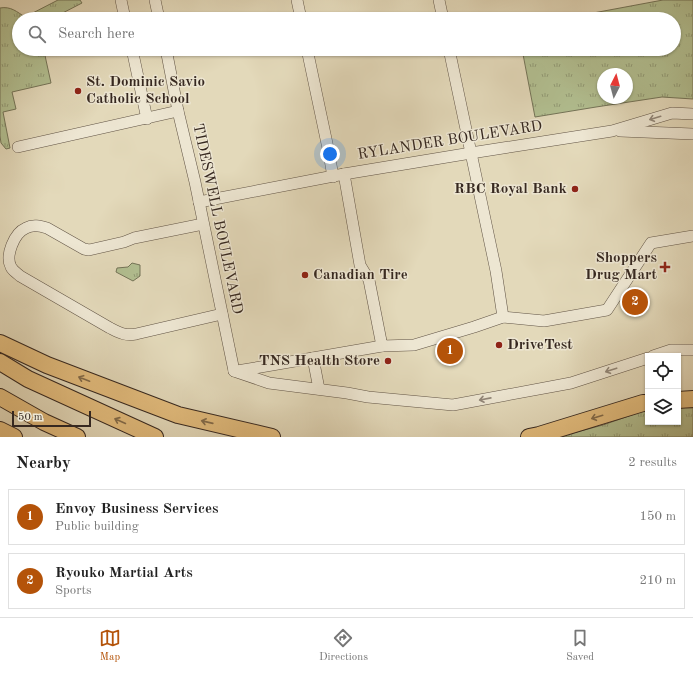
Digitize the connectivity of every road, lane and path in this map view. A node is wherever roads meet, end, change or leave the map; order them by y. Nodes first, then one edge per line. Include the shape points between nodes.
1 (121, 0) edge
2 (155, 0) edge
3 (297, 0) edge
4 (439, 0) edge
5 (124, 12) edge
6 (158, 12) edge
7 (300, 12) edge
8 (442, 12) edge
9 (134, 56) edge
10 (167, 56) edge
11 (308, 56) edge
12 (450, 56) edge
13 (178, 112) junction
14 (693, 114) edge
15 (147, 119) junction
16 (612, 131) junction
17 (693, 134) edge
18 (18, 147) dead end
19 (471, 153) junction
20 (344, 174) junction
21 (333, 177) junction
22 (199, 202) junction
23 (203, 224) junction
24 (693, 236) edge
25 (222, 314) junction
26 (503, 317) junction
27 (0, 343) edge
28 (382, 346) junction
29 (693, 350) edge
30 (662, 353) edge
31 (313, 358) junction
32 (645, 359) edge
33 (0, 362) edge
34 (234, 371) junction
35 (319, 389) junction
36 (0, 397) edge
37 (645, 403) edge
38 (0, 430) edge
39 (14, 437) edge
40 (77, 437) edge
41 (155, 437) edge
42 (272, 437) edge
43 (529, 437) edge

1 - 5 street
2 - 6 street
3 - 7 street
4 - 8 street
9 - 15 street
10 - 13 street, TIDESWELL BOULEVARD
11 - 21 street
12 - 19 street
13 - 15 street
13 - 22 street, TIDESWELL BOULEVARD
14 -> 16 street, RYLANDER BOULEVARD via 672,113
15 - 18 street
16 - 17 street, RYLANDER BOULEVARD
16 - 19 street, RYLANDER BOULEVARD
19 - 20 street, RYLANDER BOULEVARD
19 - 26 street
20 - 21 street, RYLANDER BOULEVARD
20 - 28 street via 360,265 369,280
21 - 22 street, RYLANDER BOULEVARD
22 - 23 street, TIDESWELL BOULEVARD
23 - 25 street, TIDESWELL BOULEVARD
23 - 25 street via 89,250 84,250 47,228 33,225 20,231 14,240 10,249 10,266 20,276 121,334 136,334
24 - 26 street via 651,243 607,310 544,321
25 - 34 street, TIDESWELL BOULEVARD
26 - 28 street via 414,345
42 -> 27 highway via 178,415 47,365
28 - 31 street
29 - 30 street via 671,350
31 - 34 street
31 - 35 street
32 -> 35 street via 571,383 453,405 368,397
41 -> 33 highway via 28,380
34 - 35 street via 269,383
36 - 40 highway
37 -> 43 highway
38 - 39 highway

